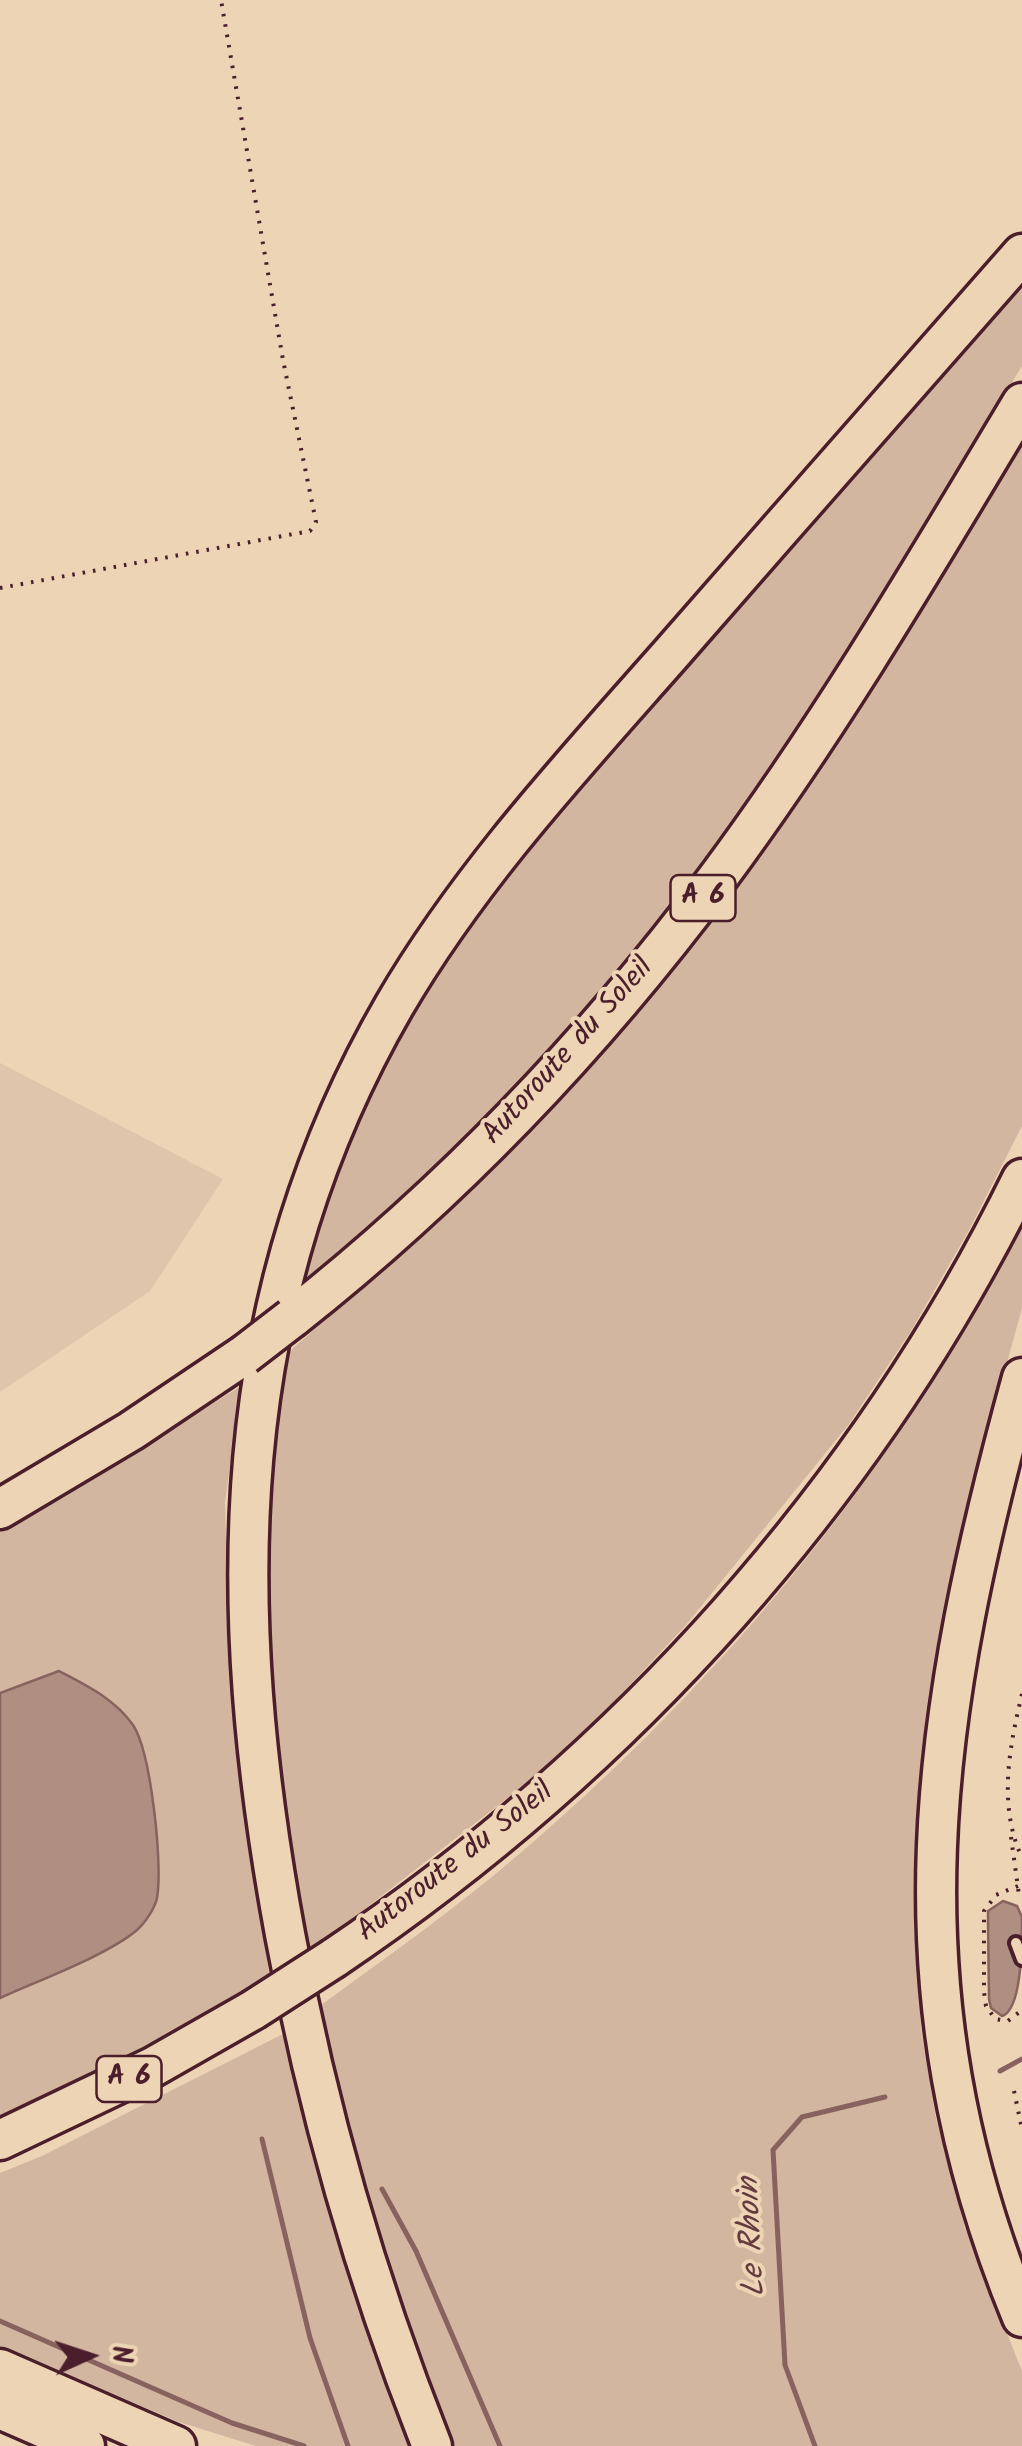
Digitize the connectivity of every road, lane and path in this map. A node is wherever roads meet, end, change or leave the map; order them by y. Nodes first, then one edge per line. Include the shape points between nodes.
1 (221, 0) edge
2 (1022, 254) edge
3 (1022, 403) edge
4 (0, 588) edge
5 (1022, 1178) edge
6 (1022, 1378) edge
7 (0, 1509) edge
8 (1022, 1694) edge
9 (1010, 1832) junction
10 (1022, 1858) edge
11 (1018, 1886) junction
12 (1020, 1895) dead end
13 (1016, 1943) dead end
14 (1022, 1959) edge
15 (1022, 2010) edge
16 (1014, 2090) dead end
17 (1022, 2130) edge
18 (0, 2140) edge
19 (1022, 2316) edge
20 (0, 2369) edge
21 (0, 2410) edge
22 (84, 2446) edge
23 (176, 2446) edge
24 (432, 2446) edge

1 - 4 path via 316,522 310,532
2 - 24 highway via 474,885 362,1064 320,1160 287,1261 258,1399 248,1505 249,1646 260,1770 277,1892 320,2100 374,2286
3 - 7 highway, Autoroute du Soleil / A 6, bridge via 739,848 666,945 506,1127 392,1234 244,1355 132,1432
5 - 18 highway, Autoroute du Soleil / A 6, bridge via 910,1376 806,1521 642,1708 538,1804 334,1958 153,2067
6 - 19 highway via 958,1641 935,1861 950,2074 978,2192
8 - 9 path via 1008,1780
9 - 10 path
9 - 11 path
11 - 12 path
11 - 15 path via 996,1895 984,1911 984,1992 995,2019 1008,2021
13 - 14 lane
16 - 17 path
20 - 23 highway
21 - 22 highway

